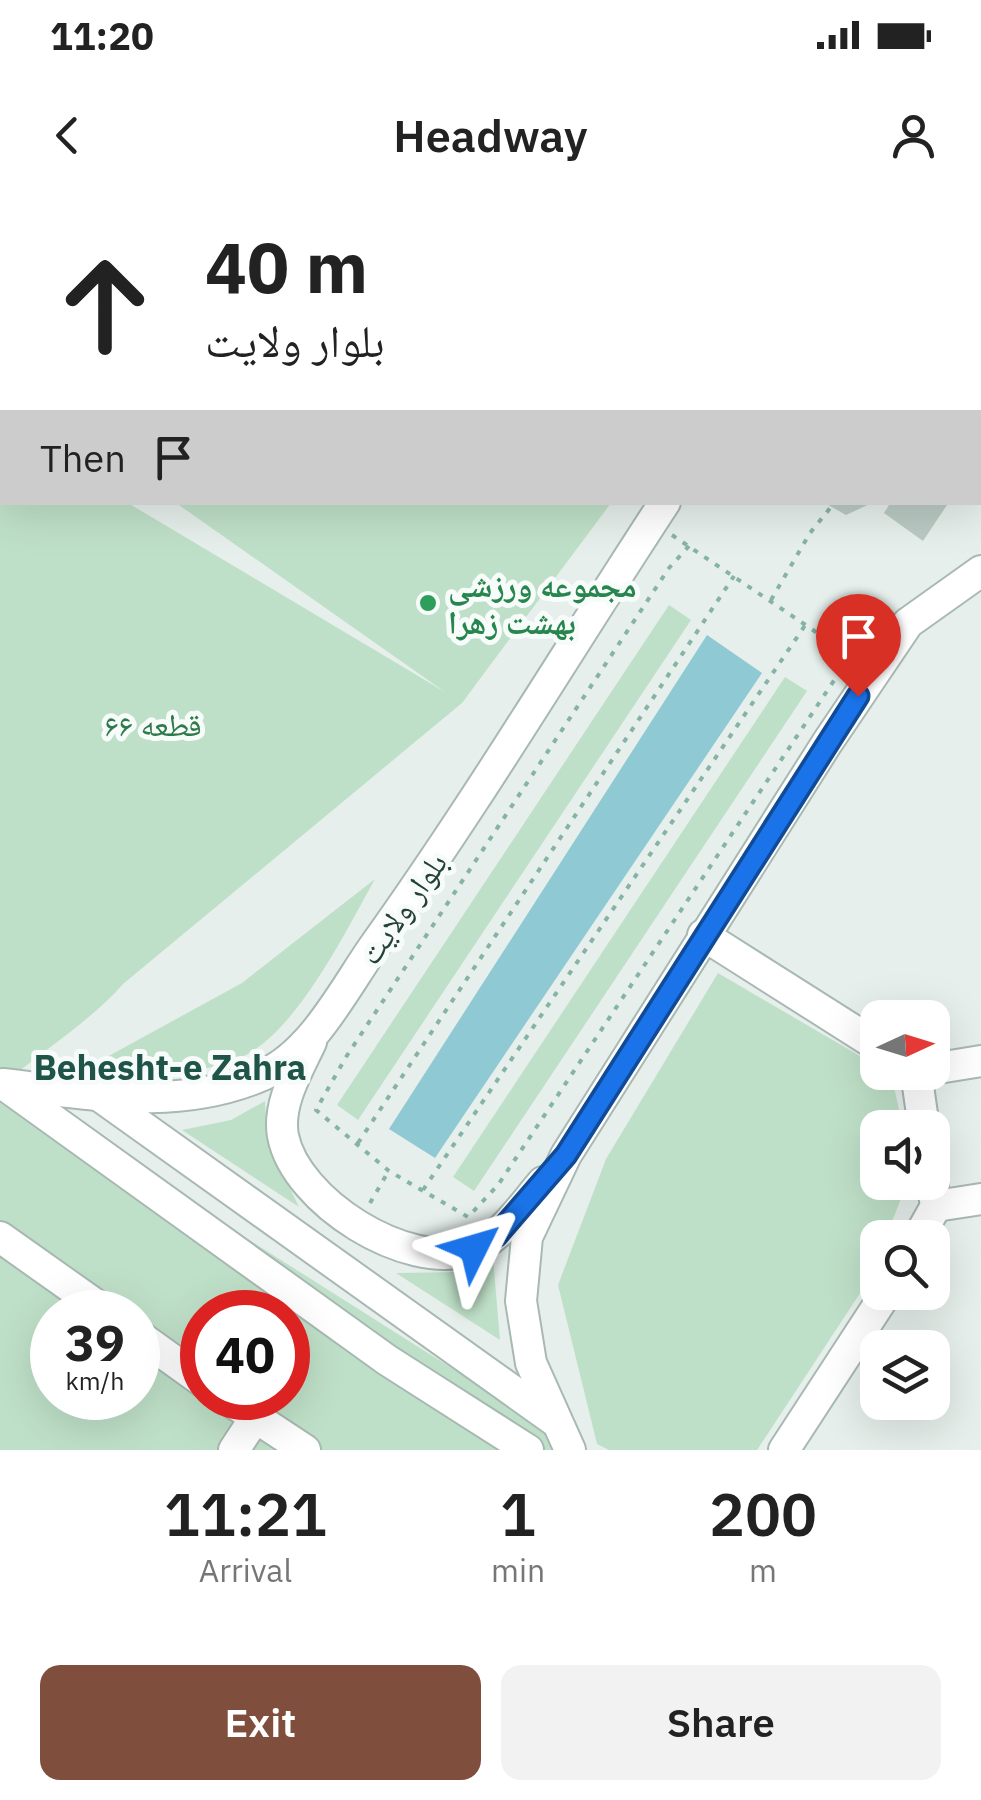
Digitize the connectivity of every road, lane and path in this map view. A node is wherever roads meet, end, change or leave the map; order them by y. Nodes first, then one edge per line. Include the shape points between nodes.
1 (832, 505) edge
2 (658, 512) edge
3 (689, 546) junction
4 (734, 576) junction
5 (978, 576) edge
6 (771, 600) junction
7 (806, 624) junction
8 (863, 664) junction
9 (703, 936) junction
10 (321, 1021) junction
11 (860, 1035) edge
12 (981, 1061) edge
13 (950, 1065) edge
14 (1, 1083) edge
15 (98, 1095) junction
16 (357, 1144) junction
17 (566, 1155) junction
18 (389, 1171) junction
19 (422, 1190) junction
20 (950, 1196) edge
21 (981, 1199) edge
22 (358, 1224) junction
23 (0, 1237) edge
24 (75, 1290) edge
25 (875, 1310) edge
26 (254, 1420) edge
27 (258, 1420) edge
28 (554, 1420) junction
29 (234, 1450) edge
30 (305, 1450) edge
31 (528, 1450) edge
32 (570, 1450) edge
33 (784, 1450) edge

1 - 6 path
2 - 3 path
2 - 10 street, بلوار ولایت via 447,844
3 - 4 path
3 - 16 path via 668,568 316,1110
4 - 6 path
4 - 16 path
5 - 8 street via 908,623
6 - 7 path
7 - 8 path
7 - 19 path
8 - 9 street
8 - 19 path via 498,1185 468,1218
9 - 11 street
9 - 17 street
10 - 15 street, بلوار ولایت via 304,1045 266,1074 211,1094 154,1101
10 - 22 street via 285,1102 282,1134 314,1191
12 - 13 street
14 - 15 street, بلوار ولایت
14 - 31 street via 386,1360
15 - 28 street
16 - 18 path
17 - 22 street via 496,1236 474,1248 425,1254
17 - 28 street via 527,1237 521,1300 530,1363
18 - 19 path
18 - 22 path
20 - 21 street
23 - 24 street
25 - 33 street
26 - 29 street
27 - 30 street
28 - 32 street

